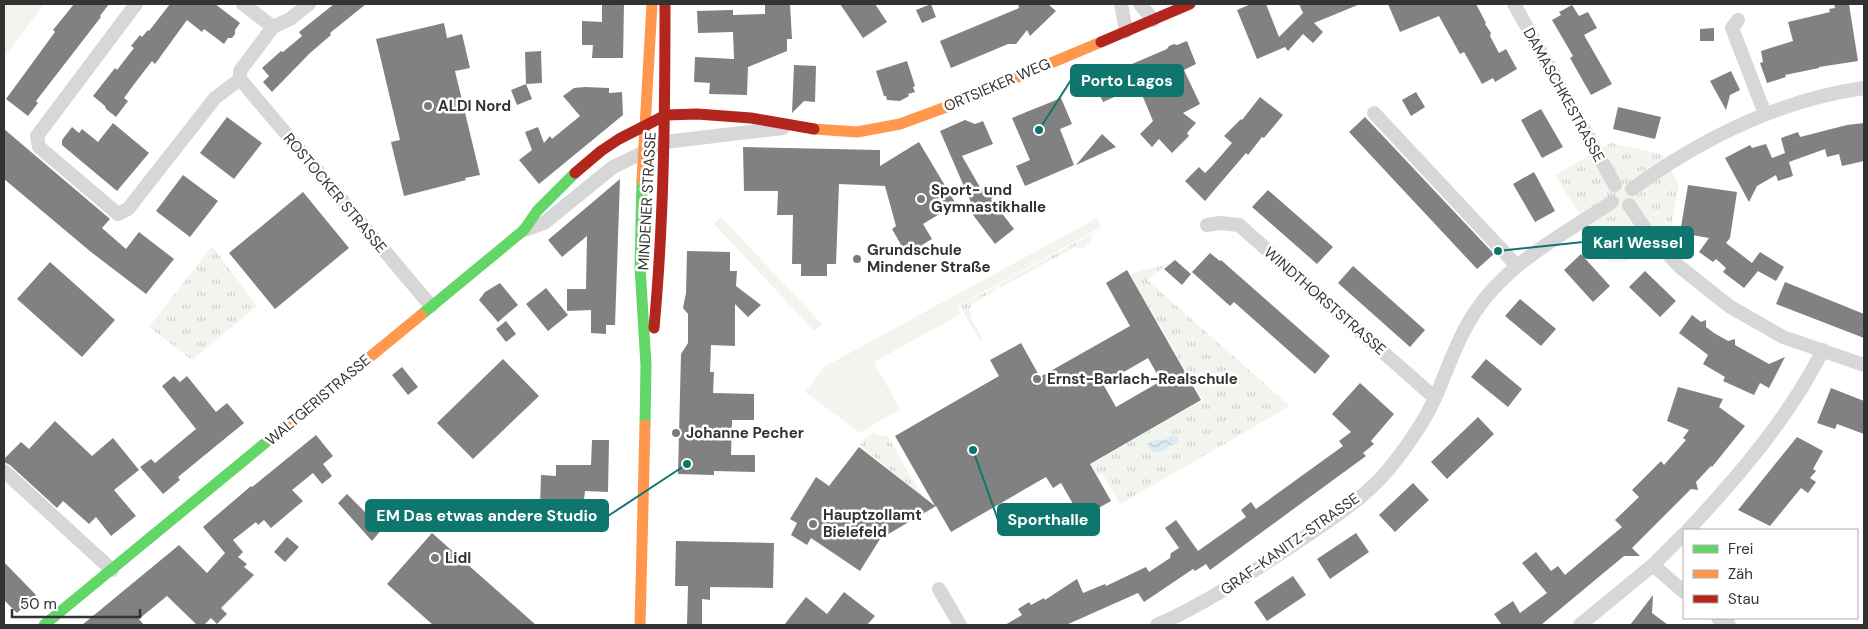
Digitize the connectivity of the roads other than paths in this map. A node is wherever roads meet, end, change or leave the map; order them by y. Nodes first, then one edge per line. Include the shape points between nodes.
1 (136, 4) edge
2 (243, 4) edge
3 (309, 4) edge
4 (652, 4) edge
5 (665, 4) edge
6 (1121, 4) edge
7 (1140, 4) edge
8 (1190, 4) edge
9 (1514, 4) edge
10 (1153, 20) junction
11 (1738, 20) dead end
12 (273, 27) junction
13 (1126, 31) junction
14 (240, 79) junction
15 (1864, 88) edge
16 (1374, 113) dead end
17 (1765, 114) junction
18 (666, 115) junction
19 (647, 125) junction
20 (796, 127) junction
21 (665, 142) junction
22 (645, 151) junction
23 (1616, 185) junction
24 (1632, 189) junction
25 (1612, 202) junction
26 (1629, 205) junction
27 (1207, 225) dead end
28 (524, 230) junction
29 (1517, 266) junction
30 (431, 306) junction
31 (1823, 350) junction
32 (1864, 365) edge
33 (1435, 398) junction
34 (646, 400) junction
35 (4, 471) edge
36 (1689, 529) edge
37 (1683, 535) edge
38 (1653, 565) junction
39 (112, 570) junction
40 (939, 589) dead end
41 (1683, 591) edge
42 (44, 625) edge
43 (640, 625) edge
44 (960, 625) edge
45 (1157, 625) edge
46 (1580, 625) edge

1 - 14 street via 37,136 39,148 118,214 128,209 215,98
2 - 12 street
3 - 12 street
4 - 19 street, MINDENER STRASSE
5 - 18 street, MINDENER STRASSE
6 - 13 street
7 - 10 street
8 - 10 street, ORTSIEKER WEG
9 - 23 street, DAMASCHKESTRASSE
10 - 13 street, ORTSIEKER WEG
11 - 17 street via 1732,28
12 - 14 street via 240,71
13 - 20 street, ORTSIEKER WEG via 911,121 857,132
14 - 30 street, ROSTOCKER STRASSE
15 - 17 street via 1801,101
16 - 29 street
17 - 24 street via 1699,145
18 - 19 street, ORTSIEKER WEG
18 - 20 street, ORTSIEKER WEG via 751,118
18 - 21 street, MINDENER STRASSE
19 - 22 street, MINDENER STRASSE
19 - 28 street, WALTGERISTRASSE via 619,139 582,167 537,211
20 - 21 street, ORTSIEKER WEG
21 - 22 street, WALTGERISTRASSE
21 - 34 street, MINDENER STRASSE via 659,273
22 - 28 street, WALTGERISTRASSE via 613,167 544,222
22 - 34 street, MINDENER STRASSE via 640,267
23 - 24 street via 1624,184
23 - 25 street via 1610,193
24 - 26 street
25 - 26 street via 1620,207
25 - 29 street, GRAF-KANITZ-STRASSE
26 - 31 street via 1655,240 1706,289 1777,334
27 - 33 street, WINDTHORSTSTRASSE via 1239,225
28 - 30 street, WALTGERISTRASSE
29 - 33 street, GRAF-KANITZ-STRASSE via 1475,312 1460,337
30 - 39 street, WALTGERISTRASSE
31 - 32 street
31 - 36 street via 1810,376 1757,451
33 - 45 street, GRAF-KANITZ-STRASSE via 1422,423 1387,472 1344,510 1223,592
34 - 43 street, MINDENER STRASSE
35 - 39 street
37 - 38 street
38 - 41 street
38 - 46 street
39 - 42 street, WALTGERISTRASSE
40 - 44 street

